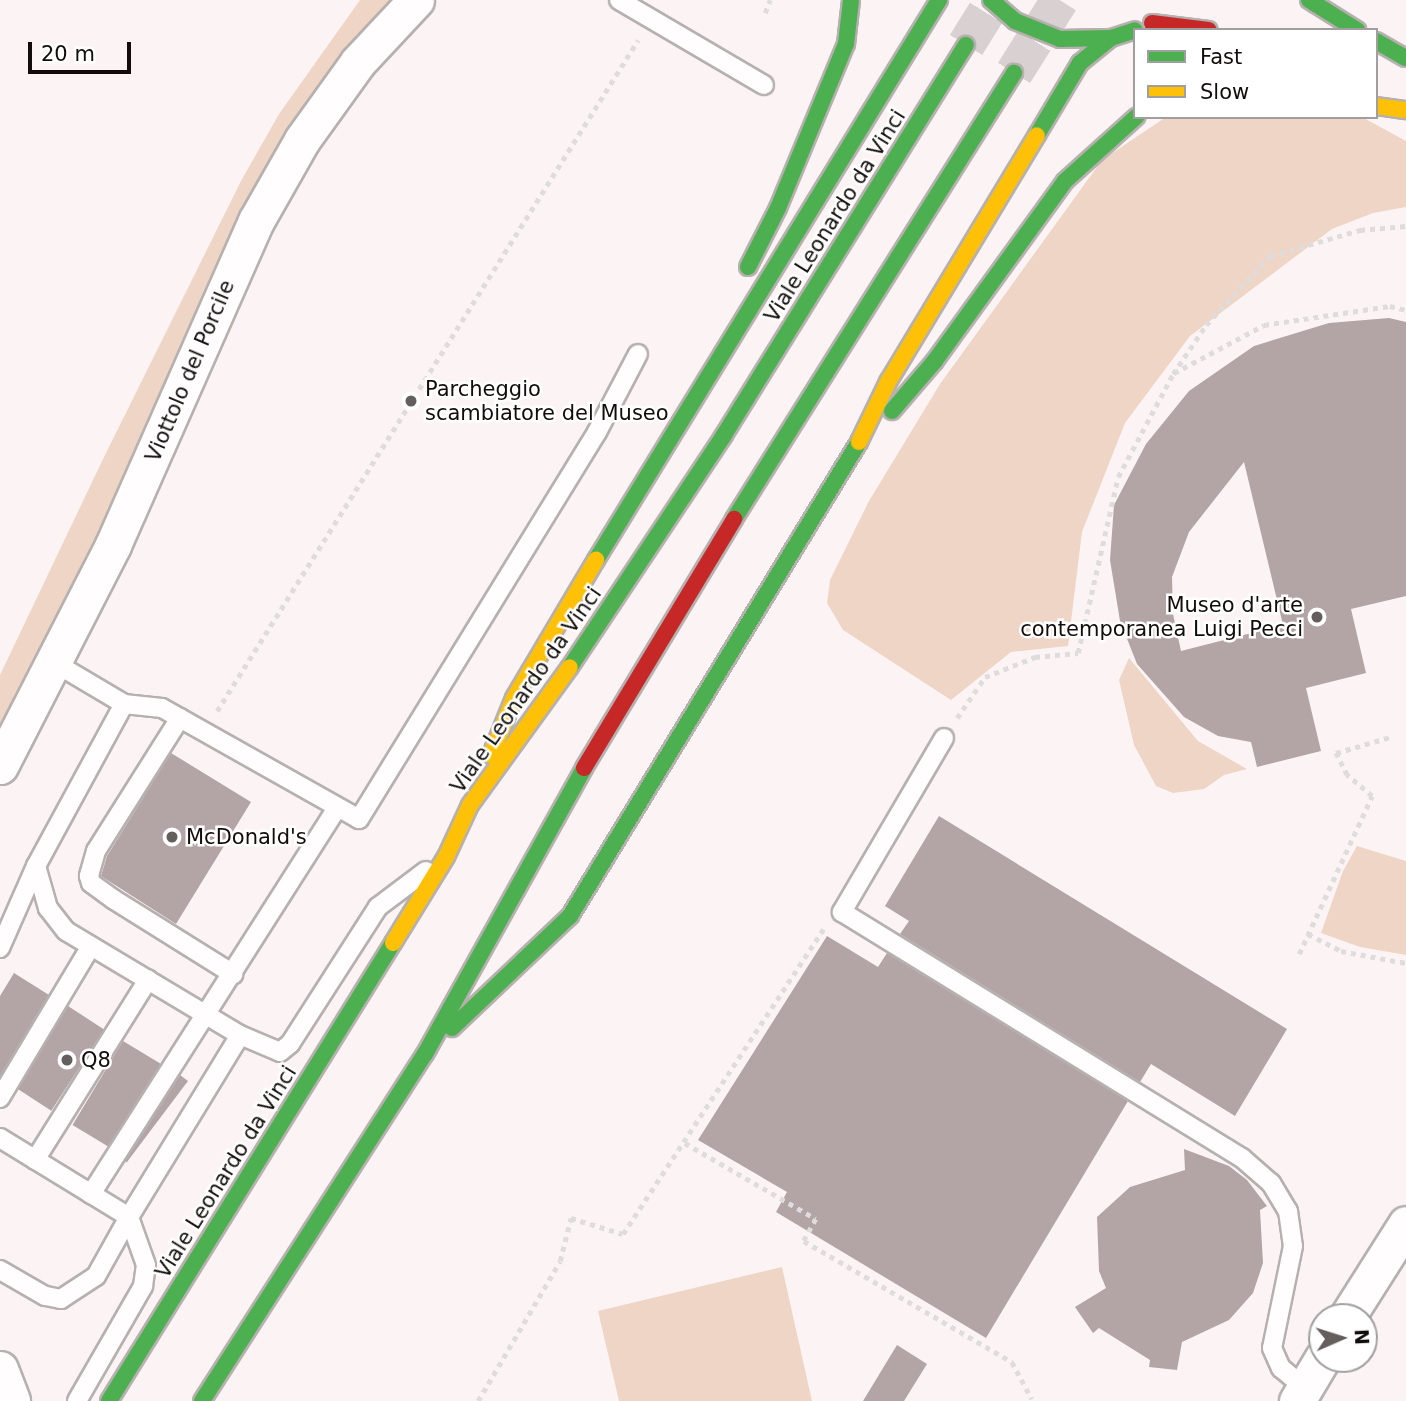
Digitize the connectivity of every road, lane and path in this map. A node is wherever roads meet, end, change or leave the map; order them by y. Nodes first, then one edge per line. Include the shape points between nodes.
1 (416, 0) edge
2 (620, 0) edge
3 (770, 0) edge
4 (939, 0) edge
5 (991, 0) edge
6 (853, 1) edge
7 (1313, 1) edge
8 (1352, 1) edge
9 (1172, 9) dead end
10 (765, 13) dead end
11 (652, 19) junction
12 (1340, 20) junction
13 (1152, 23) junction
14 (1140, 28) edge
15 (1193, 28) edge
16 (1354, 28) edge
17 (1358, 28) edge
18 (1133, 31) edge
19 (1111, 38) junction
20 (1378, 39) edge
21 (1378, 39) edge
22 (966, 46) tunnel mouth
23 (1406, 49) edge
24 (1406, 58) edge
25 (1014, 73) tunnel mouth
26 (764, 85) dead end
27 (1378, 94) edge
28 (1378, 106) edge
29 (1406, 109) edge
30 (1134, 119) edge
31 (1406, 226) edge
32 (741, 280) dead end
33 (1406, 310) edge
34 (710, 341) dead end
35 (638, 354) dead end
36 (1173, 374) junction
37 (846, 466) junction
38 (639, 487) junction
39 (55, 663) junction
40 (124, 704) junction
41 (180, 718) junction
42 (204, 732) junction
43 (1390, 737) dead end
44 (944, 738) joint
45 (0, 766) edge
46 (470, 805) junction
47 (336, 809) junction
48 (446, 857) junction
49 (36, 866) junction
50 (842, 912) junction
51 (1308, 934) junction
52 (2, 939) edge
53 (91, 946) junction
54 (1299, 954) dead end
55 (1406, 963) edge
56 (233, 974) junction
57 (148, 980) junction
58 (206, 1016) junction
59 (240, 1035) junction
60 (425, 1054) junction
61 (0, 1098) edge
62 (0, 1138) edge
63 (685, 1143) junction
64 (35, 1160) junction
65 (91, 1194) junction
66 (129, 1217) junction
67 (1406, 1224) edge
68 (0, 1270) edge
69 (1356, 1303) edge
70 (0, 1369) edge
71 (1308, 1383) edge
72 (1032, 1399) edge
73 (12, 1401) edge
74 (78, 1401) edge
75 (109, 1401) edge
76 (202, 1401) edge
77 (478, 1401) edge

1 - 39 street, Viottolo del Porcile via 358,62 302,140 256,221 145,477
2 - 11 lane
3 - 10 path
4 - 38 main road
5 - 19 main road via 1034,32 1060,39
6 - 32 main road via 837,66 778,208
7 - 12 main road
8 - 12 lane
9 - 13 main road
11 - 26 lane
11 - 42 path
12 - 16 main road
12 - 17 lane
13 - 14 main road
13 - 15 main road
18 - 19 main road
19 - 37 main road via 1080,63 888,382
20 - 23 lane
21 - 24 main road
22 - 46 main road, Viale Leonardo da Vinci via 724,435 549,699
25 - 60 main road via 761,473 558,812
27 - 29 main road
28 - 29 main road
30 - 37 main road via 1065,181 934,362
31 - 36 path via 1360,230 1270,256 1206,325
33 - 36 path via 1390,306 1264,325
34 - 38 main road
35 - 47 lane via 597,432 359,819
36 - 44 path via 1118,477 1078,653 1035,657 985,677
37 - 60 main road via 570,916
38 - 46 main road via 514,698
39 - 40 lane
39 - 45 street, Viottolo del Porcile
40 - 41 lane via 162,708
40 - 49 lane
41 - 42 lane
41 - 56 lane via 96,851 89,876 91,883 113,898
42 - 47 lane
43 - 51 path via 1336,752 1347,775 1372,796
44 - 50 lane
46 - 48 main road, Viale Leonardo da Vinci
47 - 56 lane
48 - 59 lane via 378,907 290,1044 280,1052
48 - 75 main road, Viale Leonardo da Vinci
49 - 52 lane
49 - 53 lane via 48,908 66,931
50 - 63 path via 816,935
50 - 71 lane via 1242,1158 1271,1183 1288,1211 1293,1246 1272,1348 1281,1368
51 - 54 path
51 - 55 path via 1341,951
53 - 57 lane
53 - 61 lane
56 - 58 lane
57 - 58 lane
57 - 64 lane
58 - 59 lane
58 - 65 lane
59 - 66 lane
60 - 76 main road
62 - 64 lane
63 - 72 path via 816,1219 804,1241 1012,1362
63 - 77 path via 623,1234 571,1218 560,1261
64 - 65 lane
65 - 66 lane
66 - 68 lane via 96,1276 61,1299 44,1296
66 - 74 lane via 146,1265 143,1286
67 - 69 street
70 - 73 street

